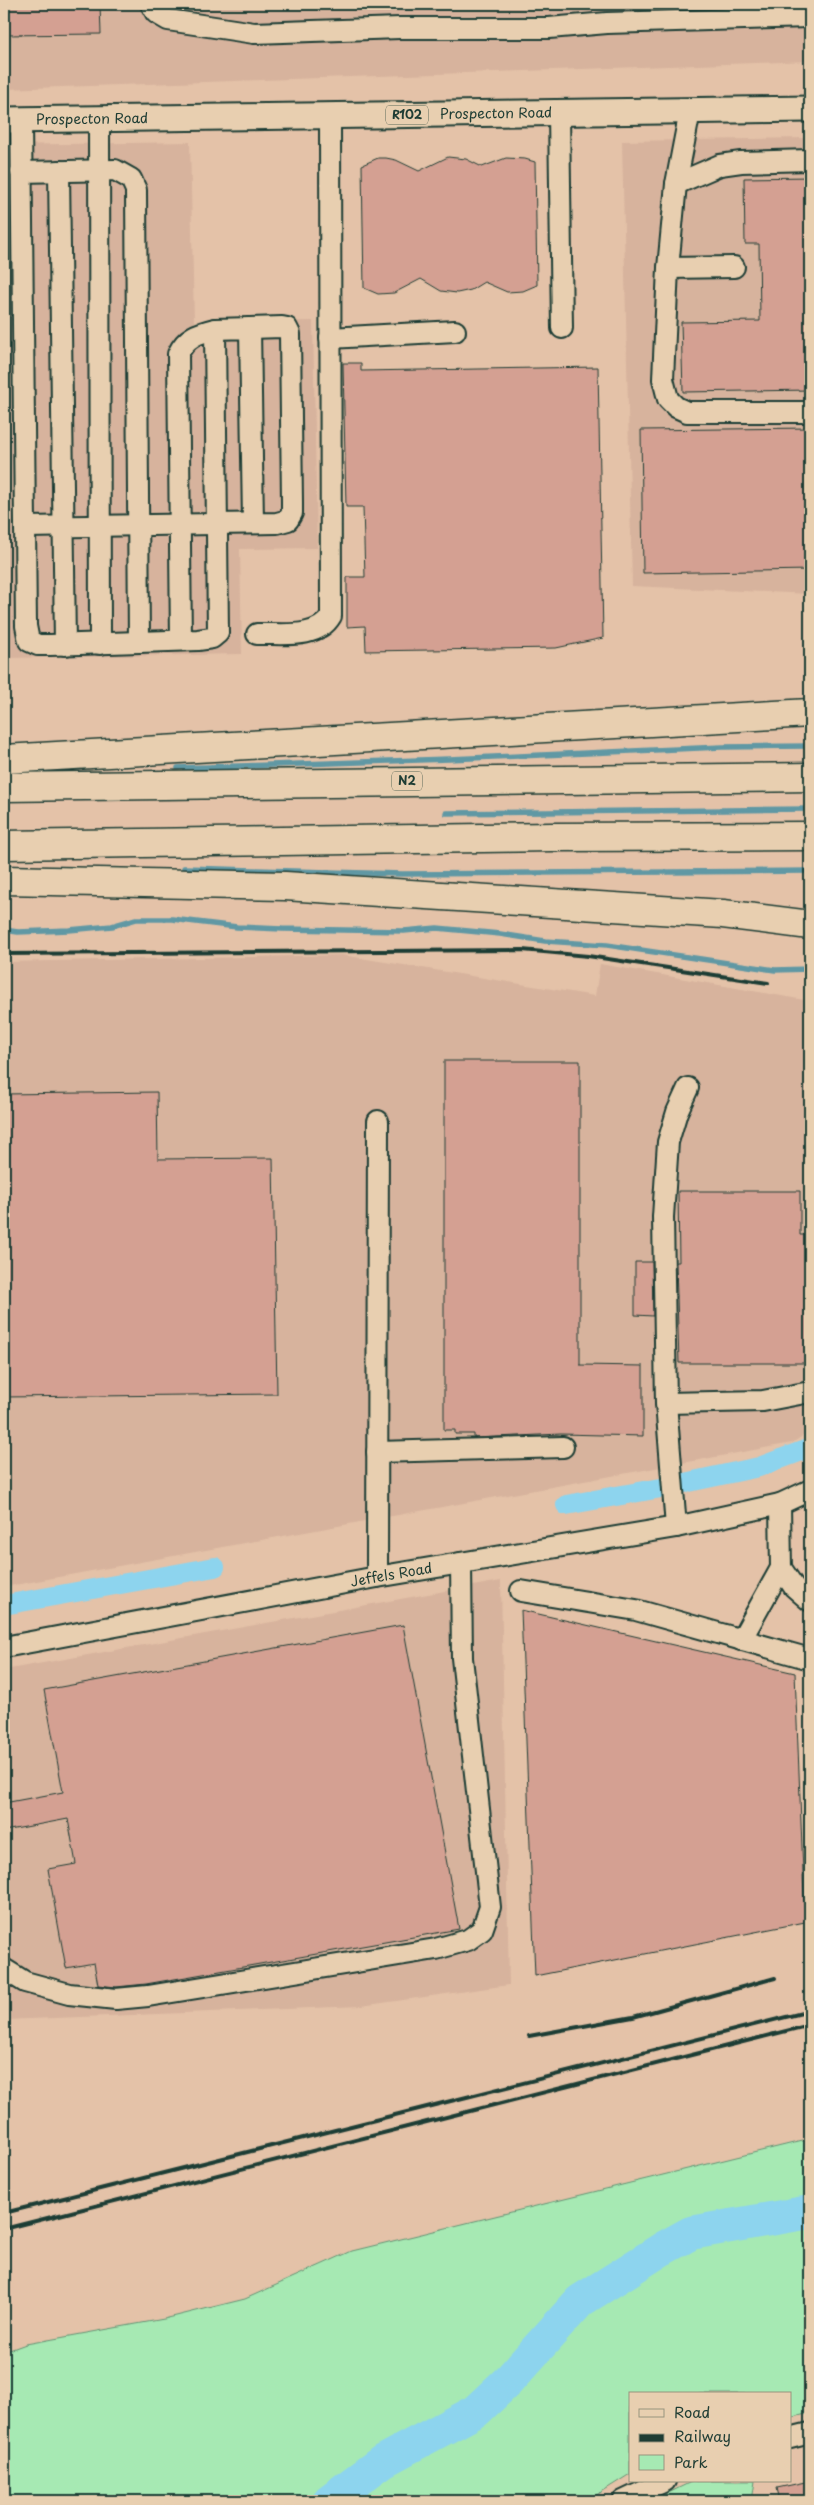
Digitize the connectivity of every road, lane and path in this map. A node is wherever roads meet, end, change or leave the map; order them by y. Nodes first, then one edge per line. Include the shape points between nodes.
1 (151, 4) edge
2 (810, 17) edge
3 (810, 109) edge
4 (690, 111) junction
5 (559, 113) junction
6 (330, 116) junction
7 (99, 119) junction
8 (12, 120) edge
9 (810, 160) edge
10 (98, 170) junction
11 (60, 171) junction
12 (21, 172) junction
13 (676, 184) junction
14 (734, 267) dead end
15 (668, 268) junction
16 (250, 328) junction
17 (562, 328) dead end
18 (215, 329) junction
19 (455, 331) dead end
20 (330, 338) junction
21 (810, 412) edge
22 (253, 523) junction
23 (217, 524) junction
24 (63, 525) junction
25 (99, 525) junction
26 (138, 525) junction
27 (181, 526) junction
28 (25, 527) junction
29 (257, 634) dead end
30 (181, 640) junction
31 (139, 642) junction
32 (100, 644) junction
33 (65, 645) junction
34 (810, 712) edge
35 (4, 759) edge
36 (810, 777) edge
37 (4, 787) edge
38 (810, 836) edge
39 (4, 845) edge
40 (4, 880) edge
41 (810, 925) edge
42 (688, 1088) dead end
43 (378, 1121) dead end
44 (810, 1392) edge
45 (666, 1403) junction
46 (563, 1447) dead end
47 (377, 1452) junction
48 (810, 1490) edge
49 (780, 1504) junction
50 (676, 1527) junction
51 (461, 1563) junction
52 (781, 1568) junction
53 (377, 1577) junction
54 (521, 1591) dead end
55 (810, 1601) edge
56 (741, 1640) junction
57 (4, 1647) edge
58 (810, 1659) edge
59 (4, 1969) edge
60 (810, 2433) edge
61 (792, 2438) edge
62 (663, 2482) edge
63 (623, 2501) edge

1 - 2 street via 156,13 168,20 254,33 400,28 549,28 607,23
3 - 4 main road, Prospecton Road / R102
4 - 5 main road, Prospecton Road / R102
4 - 13 street
5 - 6 main road, Prospecton Road / R102
5 - 17 street
6 - 7 main road, Prospecton Road / R102
6 - 20 street
7 - 8 main road, Prospecton Road / R102
7 - 10 street
8 - 12 street
9 - 13 street via 720,165
10 - 11 street
10 - 25 street
10 - 26 street via 115,170 124,174 131,179 136,190
11 - 12 street
11 - 24 street
12 - 28 street
13 - 15 street
14 - 15 street
15 - 21 street via 663,380 664,390 676,408 687,412
16 - 18 street
16 - 22 street
16 - 22 street via 286,328 290,334 291,352 292,512 288,520 278,523
18 - 23 street
18 - 27 street via 194,335 178,354
19 - 20 street
20 - 29 street via 331,616 327,623 313,632
22 - 23 street
23 - 27 street
23 - 30 street via 218,633 212,638
24 - 25 street
24 - 28 street
24 - 33 street
25 - 26 street
25 - 32 street
26 - 27 street
26 - 31 street
27 - 30 street
28 - 33 street via 27,636 29,641 38,645
30 - 31 street
31 - 32 street
32 - 33 street
34 - 35 highway
36 - 37 highway, N2
38 - 39 highway
40 - 41 highway via 285,886 723,914
42 - 45 street via 668,1142 664,1174
43 - 47 street
44 - 45 street via 763,1402
45 - 50 street
46 - 47 street
47 - 53 street
48 - 49 street, Jeffels Road
49 - 50 street, Jeffels Road
49 - 52 street
50 - 51 street, Jeffels Road
51 - 53 street, Jeffels Road
51 - 59 street via 462,1658 490,1907 482,1930 468,1940 436,1949 116,1999 40,1988
52 - 55 street via 794,1587
52 - 56 street
53 - 57 street, Jeffels Road
54 - 56 street via 636,1610
56 - 58 street
60 - 61 street
62 - 63 street

